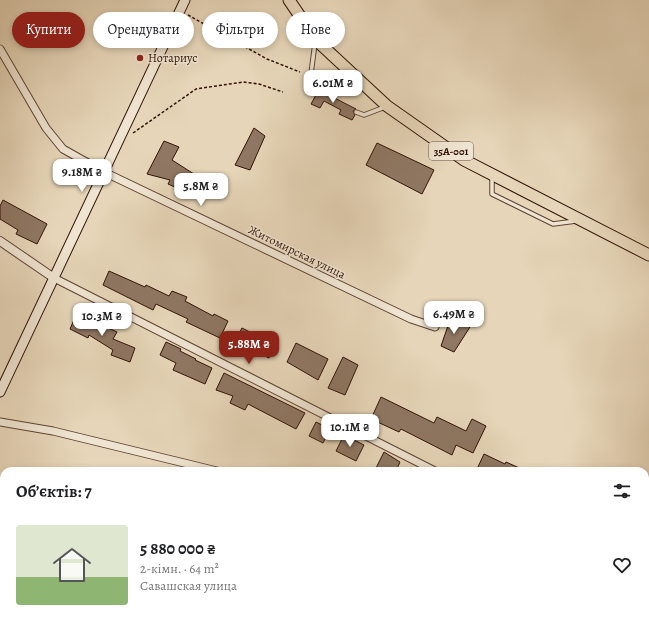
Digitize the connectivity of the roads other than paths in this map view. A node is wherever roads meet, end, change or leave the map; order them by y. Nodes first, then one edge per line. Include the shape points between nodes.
1 (289, 0) edge
2 (182, 2) edge
3 (297, 12) edge
4 (315, 48) edge
5 (325, 48) edge
6 (0, 49) edge
7 (313, 91) dead end
8 (387, 106) junction
9 (356, 112) dead end
10 (104, 172) junction
11 (492, 174) junction
12 (582, 220) junction
13 (0, 240) edge
14 (649, 254) edge
15 (54, 278) junction
16 (435, 328) dead end
17 (0, 392) edge
18 (0, 422) edge
19 (200, 467) edge
20 (427, 467) edge

1 - 3 highway, 35А-001
2 - 10 main road
4 - 7 lane via 309,89
5 - 8 highway, 35А-001
6 - 10 street, Житомирская улица via 50,134 63,149
8 - 9 lane via 364,115
8 - 11 highway, 35А-001 via 464,160
10 - 15 main road
10 - 16 street, Житомирская улица via 411,319
11 - 12 highway, 35А-001
11 - 12 lane via 492,194 553,224
12 - 14 highway, 35А-001
13 - 15 street
15 - 17 main road
15 - 20 street
18 - 19 street via 53,431

